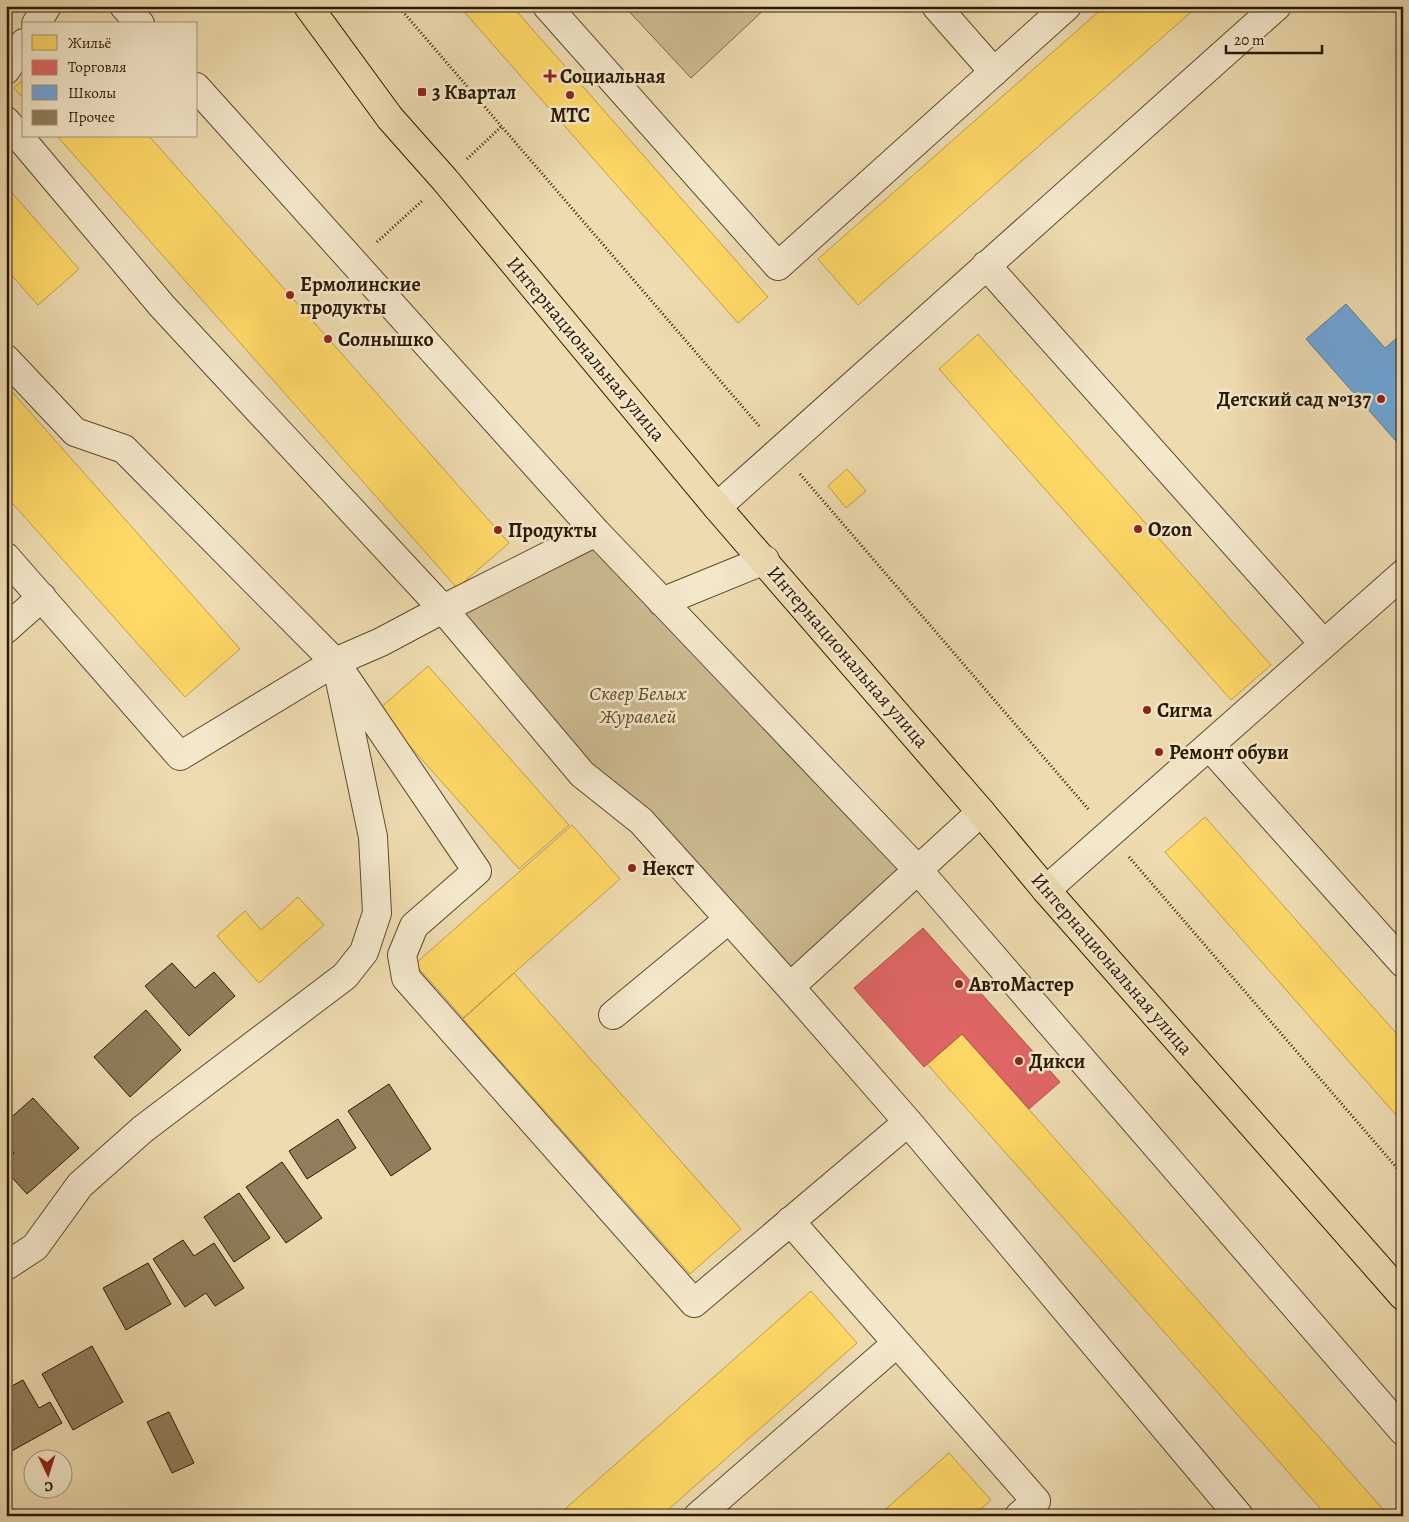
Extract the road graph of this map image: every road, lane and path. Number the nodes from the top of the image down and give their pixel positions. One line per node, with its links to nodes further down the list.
1 (47, 6): 9 (street)
2 (124, 6): 10 (street)
3 (308, 6): 19 (main road, Интернациональная улица)
4 (398, 6): 18 (path)
5 (547, 6): 13 (street)
6 (936, 6): 13 (street)
7 (1066, 6): 13 (street)
8 (1278, 6): 16 (street)
9 (37, 22)
10 (138, 22)
11 (22, 46): 12 (street)
12 (6, 70)
13 (994, 72)
14 (198, 88): 20 (street)
15 (6, 121): 26 (street)
16 (986, 265): 18 (street); 28 (street)
17 (6, 359): 29 (street)
18 (780, 450): 19 (street); 32 (path)
19 (717, 507): 22 (main road, Интернациональная улица)
20 (596, 532): 25 (street); 26 (street)
21 (6, 557): 24 (street)
22 (765, 560): 25 (street); 31 (main road, Интернациональная улица)
23 (1401, 578): 28 (street)
24 (42, 597): 27 (street); 29 (street)
25 (662, 602): 33 (street)
26 (443, 609): 29 (street); 35 (street)
27 (6, 629)
28 (1324, 644): 30 (street)
29 (335, 662): 41 (street); 42 (street)
30 (1209, 746): 32 (street); 36 (street)
31 (981, 812): 33 (street); 34 (main road, Интернациональная улица)
32 (1110, 834): 34 (street); 40 (path)
33 (918, 870): 37 (street); 45 (street)
34 (1046, 890): 43 (main road, Интернациональная улица)
35 (729, 919): 37 (street); 38 (street)
36 (1403, 963)
37 (790, 987): 39 (street)
38 (613, 1015)
39 (908, 1122): 41 (street); 48 (street)
40 (1403, 1175)
41 (790, 1221): 44 (street)
42 (6, 1266)
43 (1403, 1296)
44 (897, 1343): 46 (street); 47 (street)
45 (1403, 1431)
46 (698, 1516)
47 (1020, 1516)
48 (1239, 1516)

